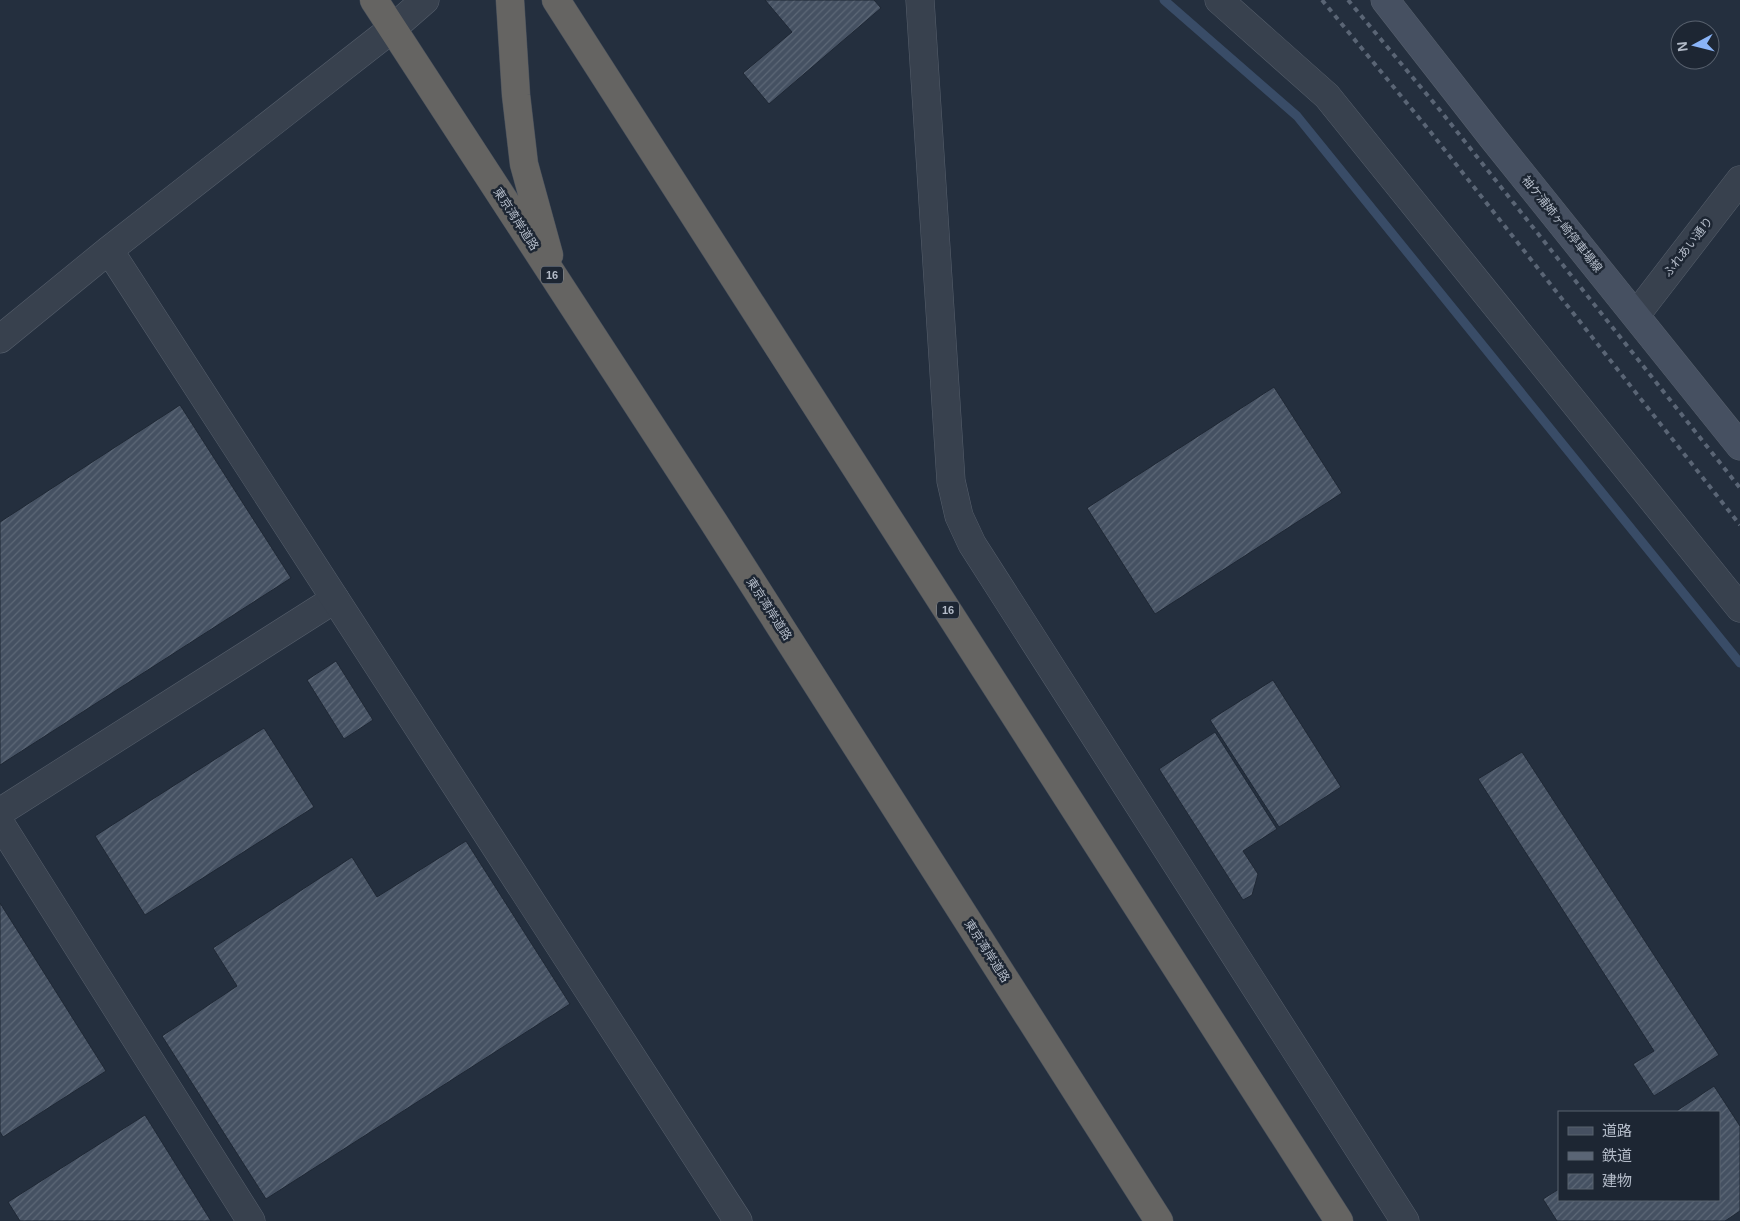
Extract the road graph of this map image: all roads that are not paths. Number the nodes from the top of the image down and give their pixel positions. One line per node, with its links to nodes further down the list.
1 (374, 0): 9 (highway, 東京湾岸道路 / 16)
2 (401, 0): 9 (highway)
3 (425, 0): 9 (street)
4 (510, 0): 12 (highway)
5 (556, 0): 23 (highway, 16)
6 (920, 0): 24 (street)
7 (1219, 0): 17 (street)
8 (1385, 0): 13 (main road, 袖ケ浦姉ヶ崎停車場線)
9 (393, 28): 11 (street); 12 (highway, 東京湾岸道路 / 16)
10 (1740, 180): 13 (street, ふれあい通り)
11 (109, 250): 14 (street); 16 (street)
12 (556, 281): 22 (highway, 東京湾岸道路 / 16)
13 (1636, 315): 15 (main road, 袖ケ浦姉ヶ崎停車場線)
14 (0, 339)
15 (1740, 446)
16 (335, 599): 18 (street); 21 (street)
17 (1740, 608)
18 (0, 812)
19 (0, 823): 20 (street)
20 (251, 1221)
21 (738, 1221)
22 (1159, 1221)
23 (1339, 1221)
24 (1405, 1221)

